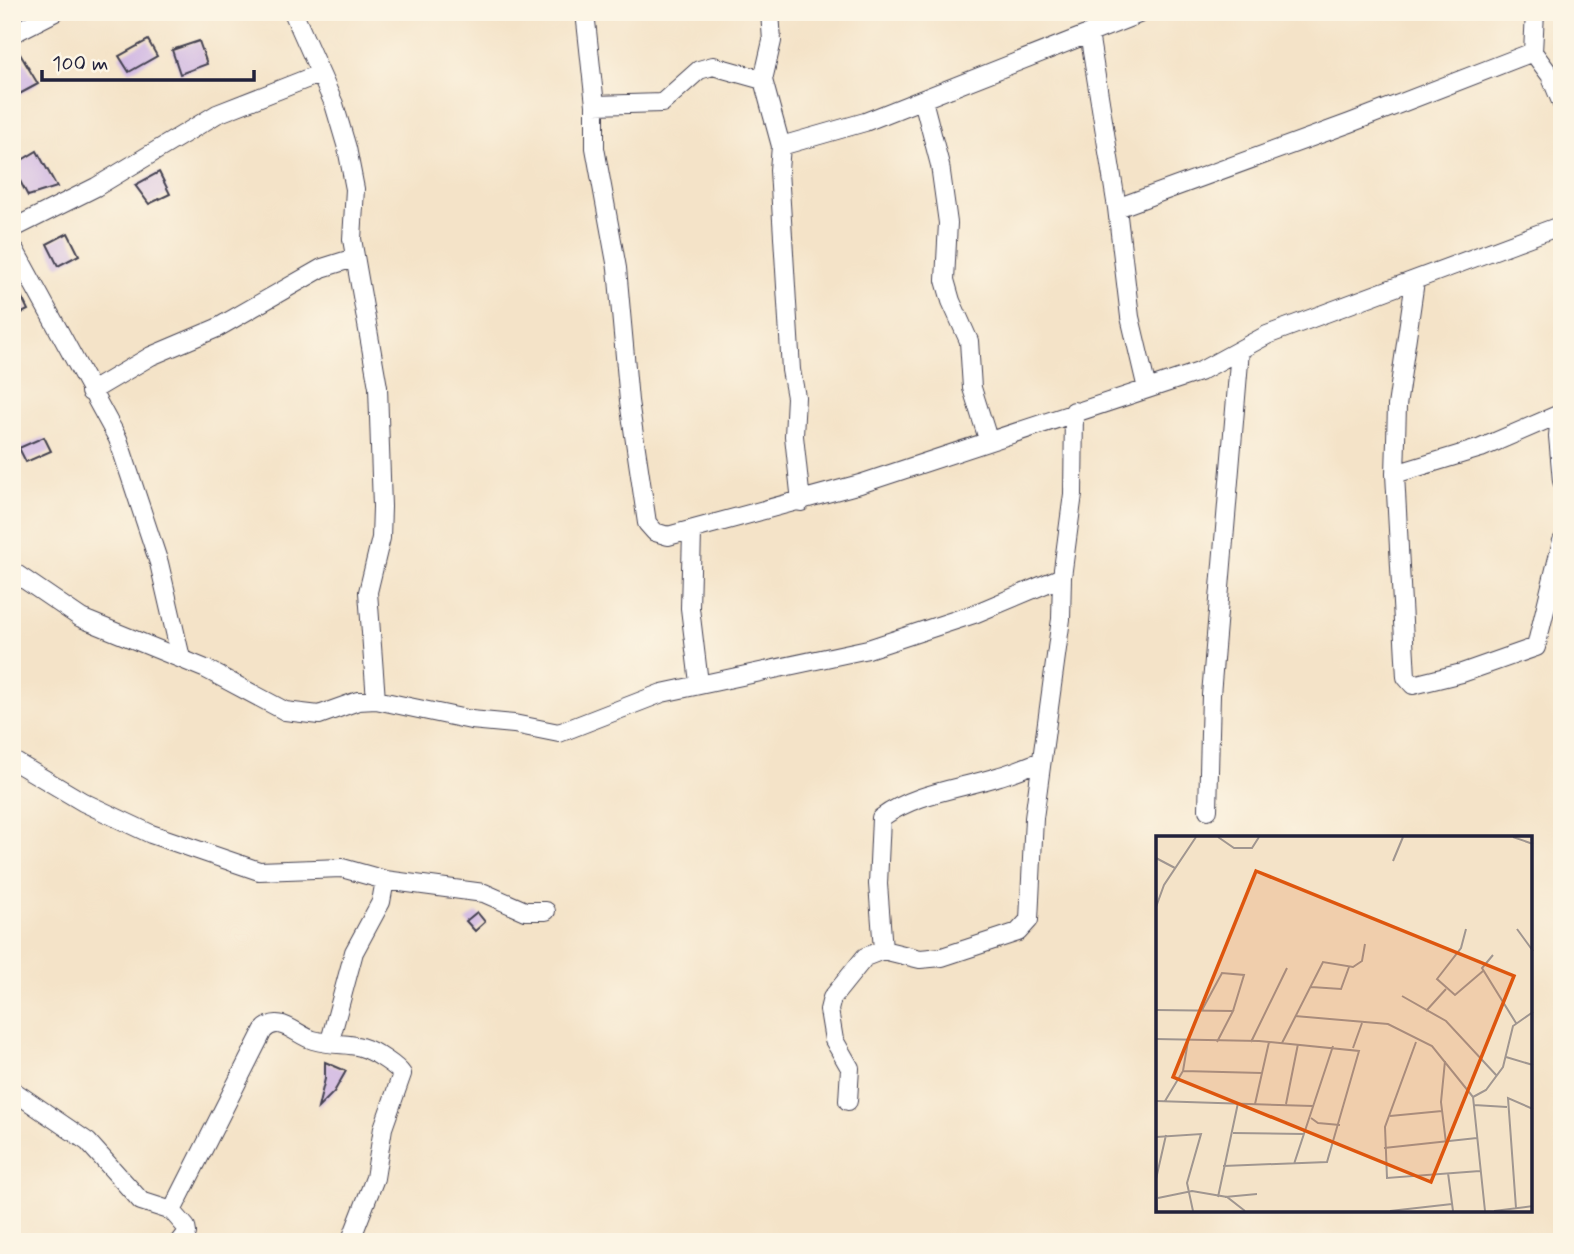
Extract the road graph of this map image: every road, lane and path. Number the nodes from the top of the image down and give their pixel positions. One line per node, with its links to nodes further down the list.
1 (55, 12): 8 (street)
2 (293, 12): 10 (street)
3 (585, 12): 14 (street)
4 (771, 12): 11 (street)
5 (1144, 12): 7 (street)
6 (1535, 12): 9 (street)
7 (1088, 33): 12 (street); 16 (street)
8 (12, 34)
9 (1534, 52): 13 (street); 16 (street)
10 (319, 74): 18 (street); 20 (street)
11 (763, 80): 14 (street); 15 (street)
12 (923, 100): 15 (street); 27 (street)
13 (1562, 104)
14 (595, 105): 31 (street)
15 (781, 146): 30 (street)
16 (1117, 208): 23 (street)
17 (1562, 225): 21 (street)
18 (12, 229)
19 (12, 245): 24 (street)
20 (354, 258): 24 (street); 37 (street)
21 (1415, 281): 22 (street); 28 (street)
22 (1240, 350): 23 (street); 40 (street)
23 (1147, 389): 25 (street)
24 (90, 392): 35 (street)
25 (1074, 411): 27 (street); 34 (street)
26 (1561, 413): 28 (street); 29 (street)
27 (988, 439): 30 (street)
28 (1395, 474): 32 (street)
29 (1562, 481)
30 (801, 502): 31 (street)
31 (692, 532): 36 (street)
32 (1562, 541)
33 (12, 571): 35 (street)
34 (1062, 577): 36 (street); 39 (street)
35 (181, 658): 37 (street)
36 (699, 683): 37 (street)
37 (376, 700)
38 (12, 760): 41 (street)
39 (1041, 761): 43 (street); 43 (street)
40 (1208, 810)
41 (385, 880): 42 (street); 44 (street)
42 (546, 911)
43 (883, 950): 46 (street)
44 (330, 1041): 47 (street); 49 (street)
45 (12, 1090): 47 (street)
46 (848, 1101)
47 (172, 1211): 48 (street)
48 (180, 1242)
49 (350, 1242)

